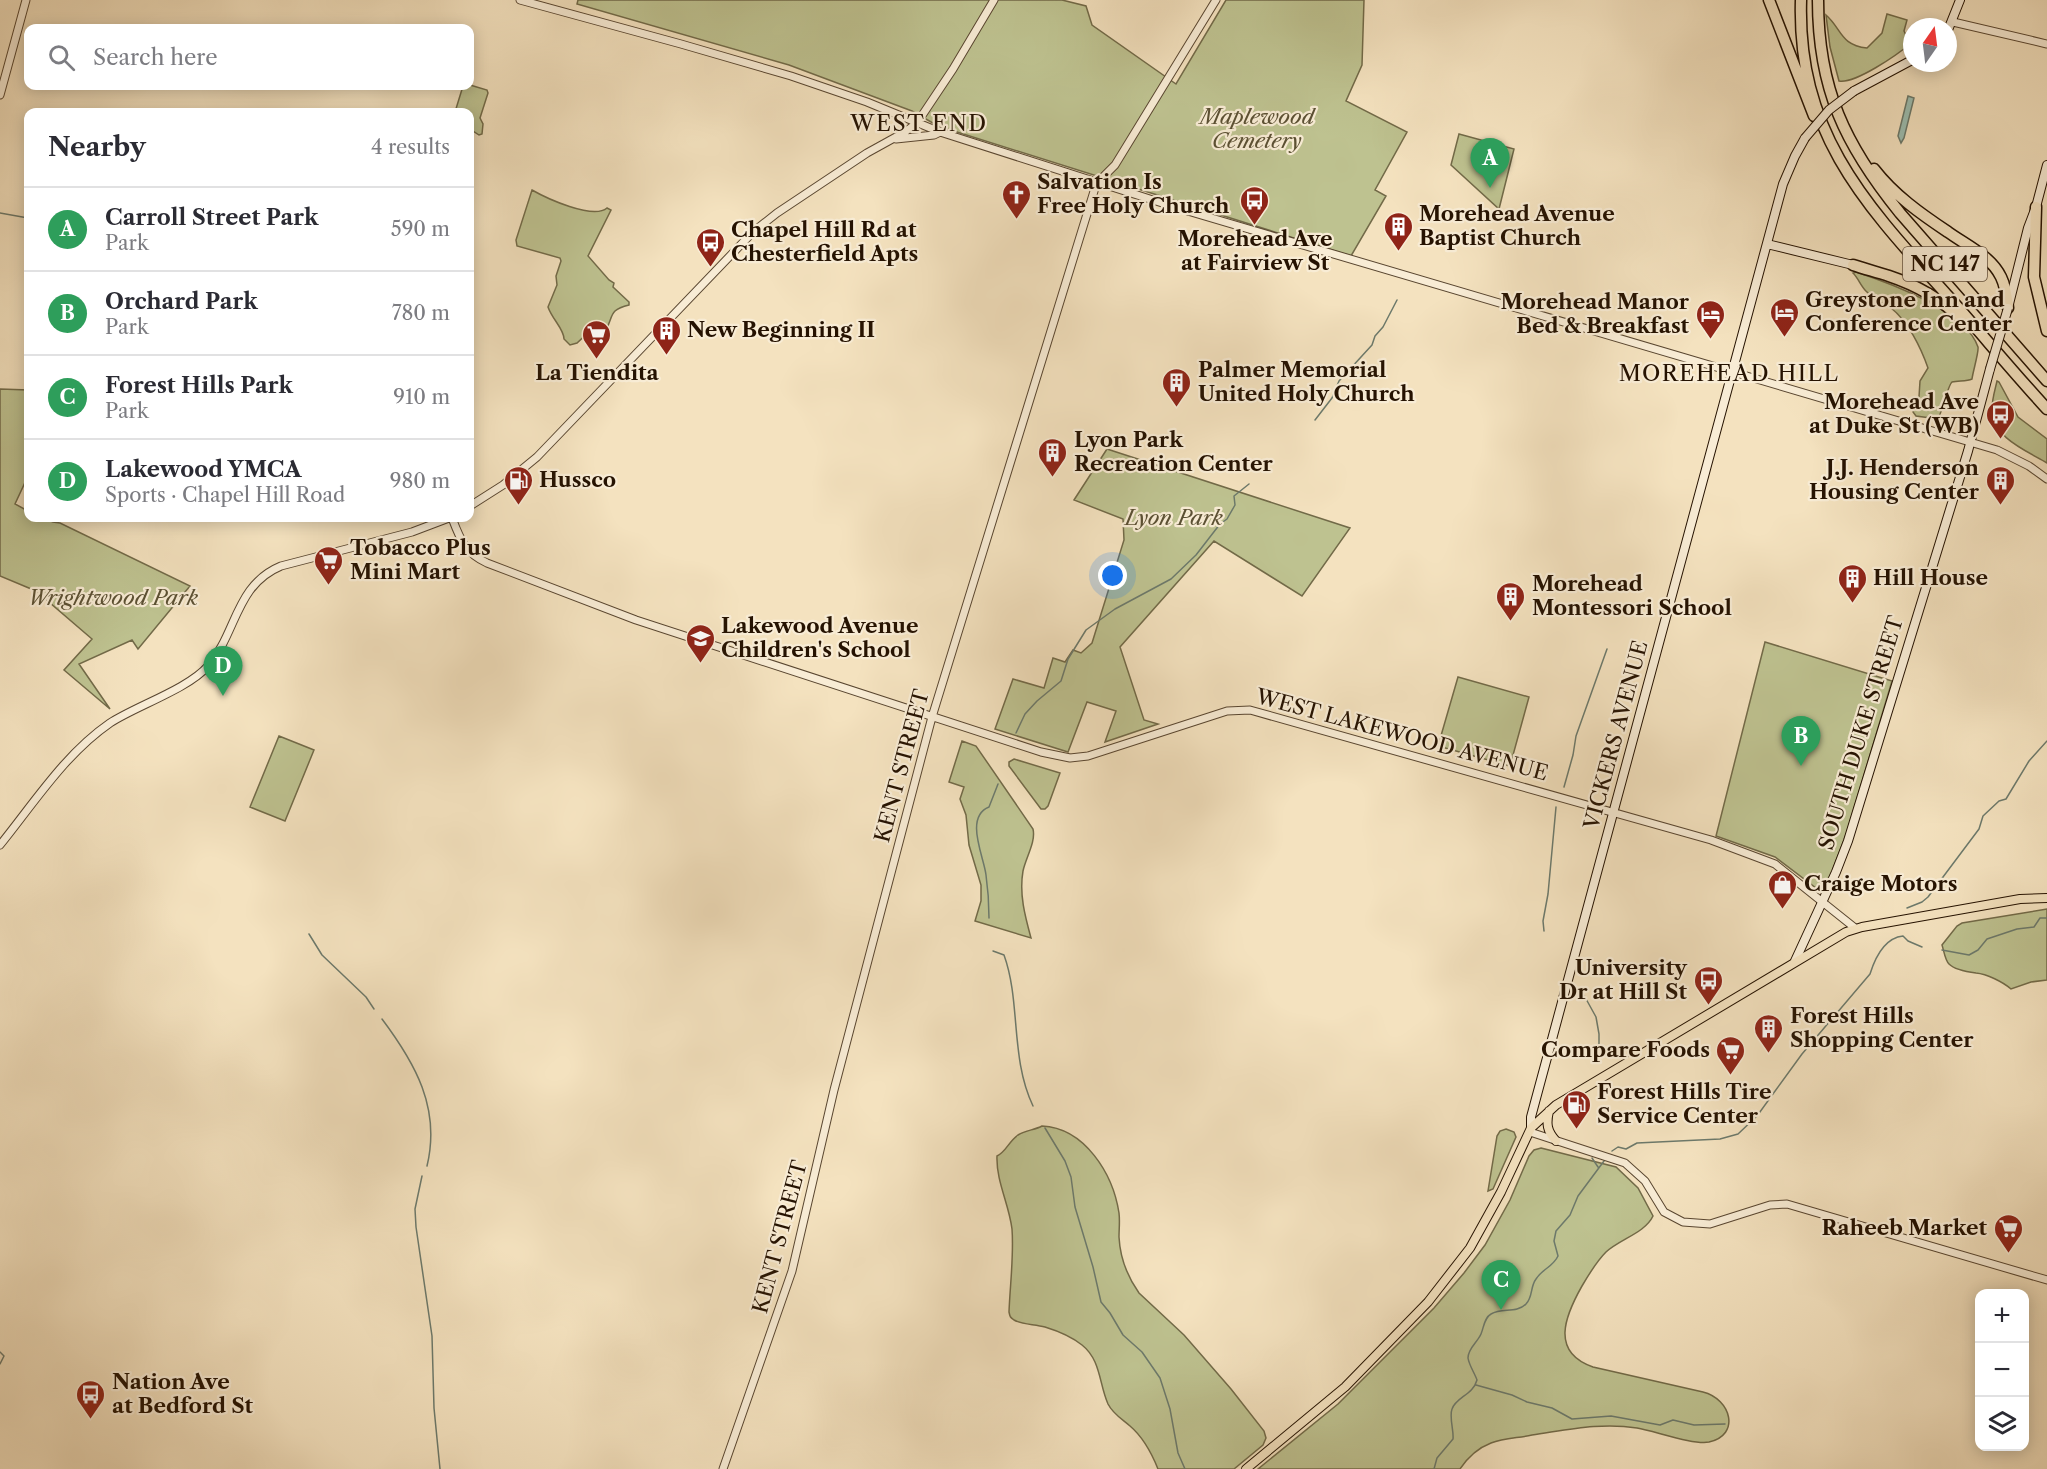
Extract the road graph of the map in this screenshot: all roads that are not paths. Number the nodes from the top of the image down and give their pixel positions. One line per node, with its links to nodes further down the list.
1 (26, 0): 13 (street)
2 (520, 0): 15 (street)
3 (994, 0): 15 (street)
4 (1216, 0): 20 (street, KENT STREET)
5 (1769, 0): 14 (highway)
6 (1801, 0): 14 (highway, NC 147)
7 (1818, 0): 18 (highway, NC 147)
8 (1960, 0): 9 (main road)
9 (1954, 18)
10 (1957, 23): 11 (street)
11 (2047, 44)
12 (1903, 65): 22 (main road, VICKERS AVENUE, bridge)
13 (0, 95)
14 (1821, 122): 26 (highway, NC 147)
15 (917, 123): 16 (street); 17 (street)
16 (940, 132): 17 (street); 20 (street)
17 (888, 141): 32 (street)
18 (1850, 142): 24 (highway); 28 (highway, NC 147)
19 (2047, 165): 21 (main road, SOUTH DUKE STREET)
20 (1098, 183): 27 (street); 35 (street, KENT STREET)
21 (2036, 207): 24 (main road, SOUTH DUKE STREET); 25 (highway)
22 (1767, 243): 23 (main road); 27 (main road, VICKERS AVENUE)
23 (1853, 265): 26 (highway)
24 (2008, 308): 30 (main road, SOUTH DUKE STREET, bridge)
25 (2047, 331)
26 (2012, 370): 29 (highway, NC 147)
27 (1732, 373): 30 (street); 36 (main road, VICKERS AVENUE)
28 (2047, 381)
29 (2047, 409)
30 (1971, 442): 31 (street); 39 (main road, SOUTH DUKE STREET)
31 (2047, 479)
32 (474, 503)
33 (440, 522): 37 (street)
34 (453, 522): 35 (street, WEST LAKEWOOD AVENUE)
35 (932, 717): 36 (street, WEST LAKEWOOD AVENUE); 46 (street, KENT STREET)
36 (1614, 813): 39 (street, WEST LAKEWOOD AVENUE); 43 (main road, VICKERS AVENUE)
37 (0, 845)
38 (2047, 898): 40 (main road)
39 (1822, 900): 40 (street, WEST LAKEWOOD AVENUE); 41 (main road, SOUTH DUKE STREET)
40 (1855, 928): 41 (main road)
41 (1795, 961): 42 (main road)
42 (1549, 1111): 43 (main road); 44 (main road)
43 (1531, 1130): 44 (street); 47 (main road)
44 (1556, 1141): 45 (street)
45 (2047, 1280)
46 (723, 1469)
47 (1246, 1469)

